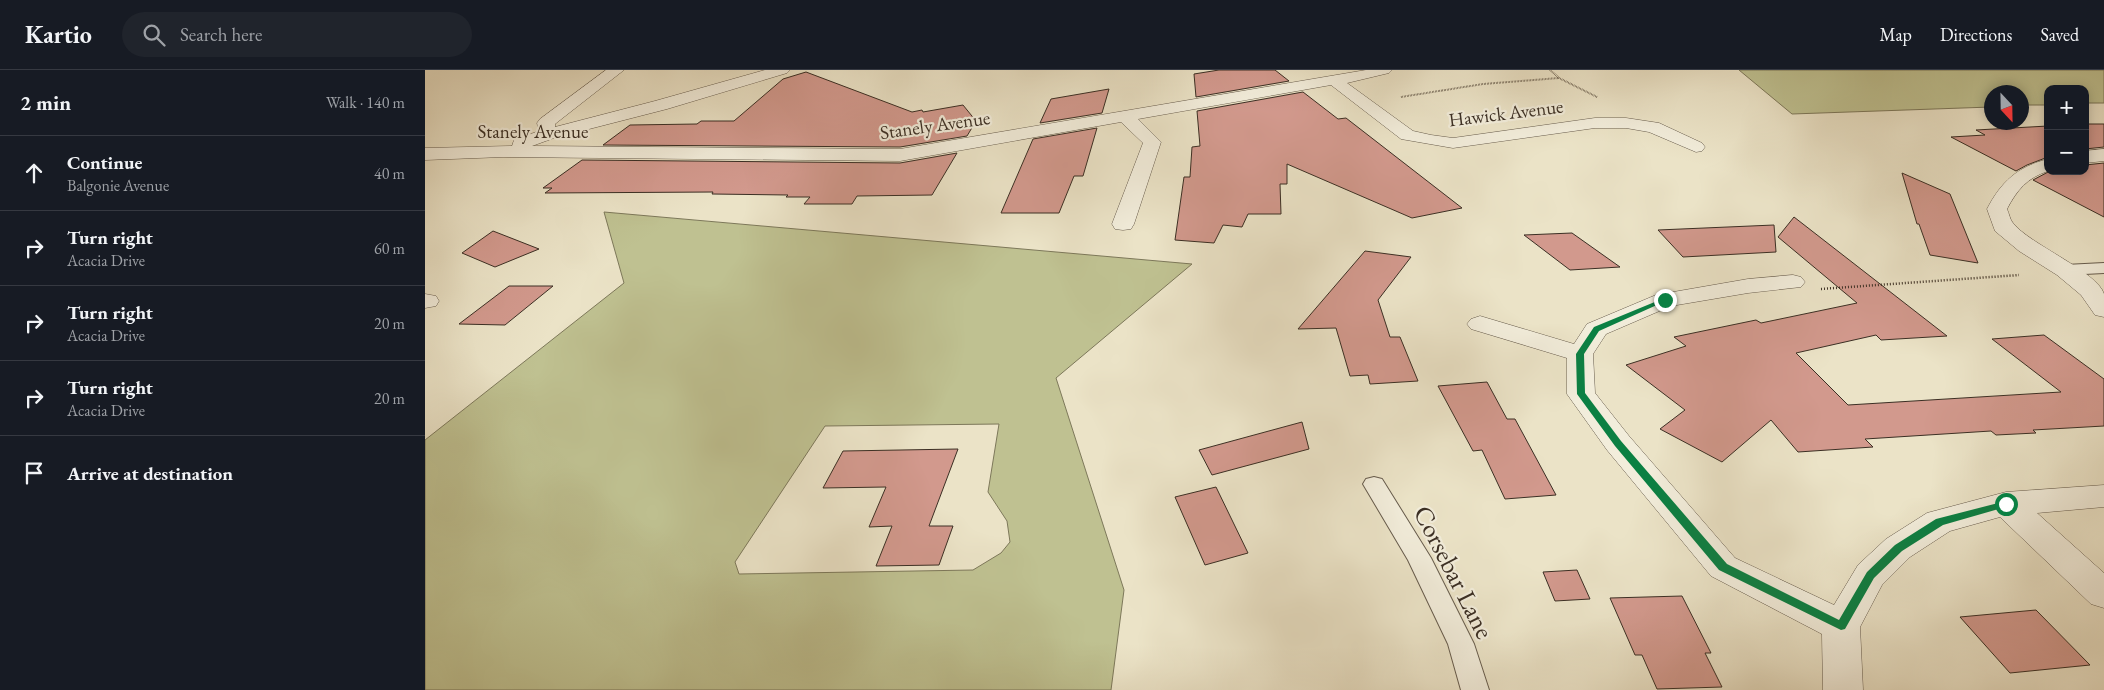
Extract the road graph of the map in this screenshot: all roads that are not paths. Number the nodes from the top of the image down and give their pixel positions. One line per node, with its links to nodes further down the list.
1 (616, 70): 6 (street)
2 (783, 70): 6 (street)
3 (1384, 70): 4 (street, Stanely Avenue)
4 (1335, 80): 5 (street, Stanely Avenue); 7 (street, Hawick Avenue)
5 (1125, 116): 8 (street, Stanely Avenue); 13 (street)
6 (548, 134): 8 (street)
7 (1696, 147)
8 (503, 151): 9 (street, Stanely Avenue)
9 (425, 154)
10 (2104, 155): 11 (street)
11 (2089, 157)
12 (2044, 166): 15 (street)
13 (1123, 224)
14 (2104, 268): 15 (lane)
15 (2065, 270): 17 (street)
16 (1793, 282): 19 (street)
17 (2104, 310)
18 (1480, 324): 19 (street)
19 (1580, 354): 24 (street)
20 (1373, 484): 25 (lane, Corsebar Lane)
21 (2104, 496): 22 (street)
22 (2006, 504): 23 (street); 24 (street)
23 (2104, 594)
24 (1841, 626): 26 (street)
25 (1475, 690)
26 (1843, 690)

